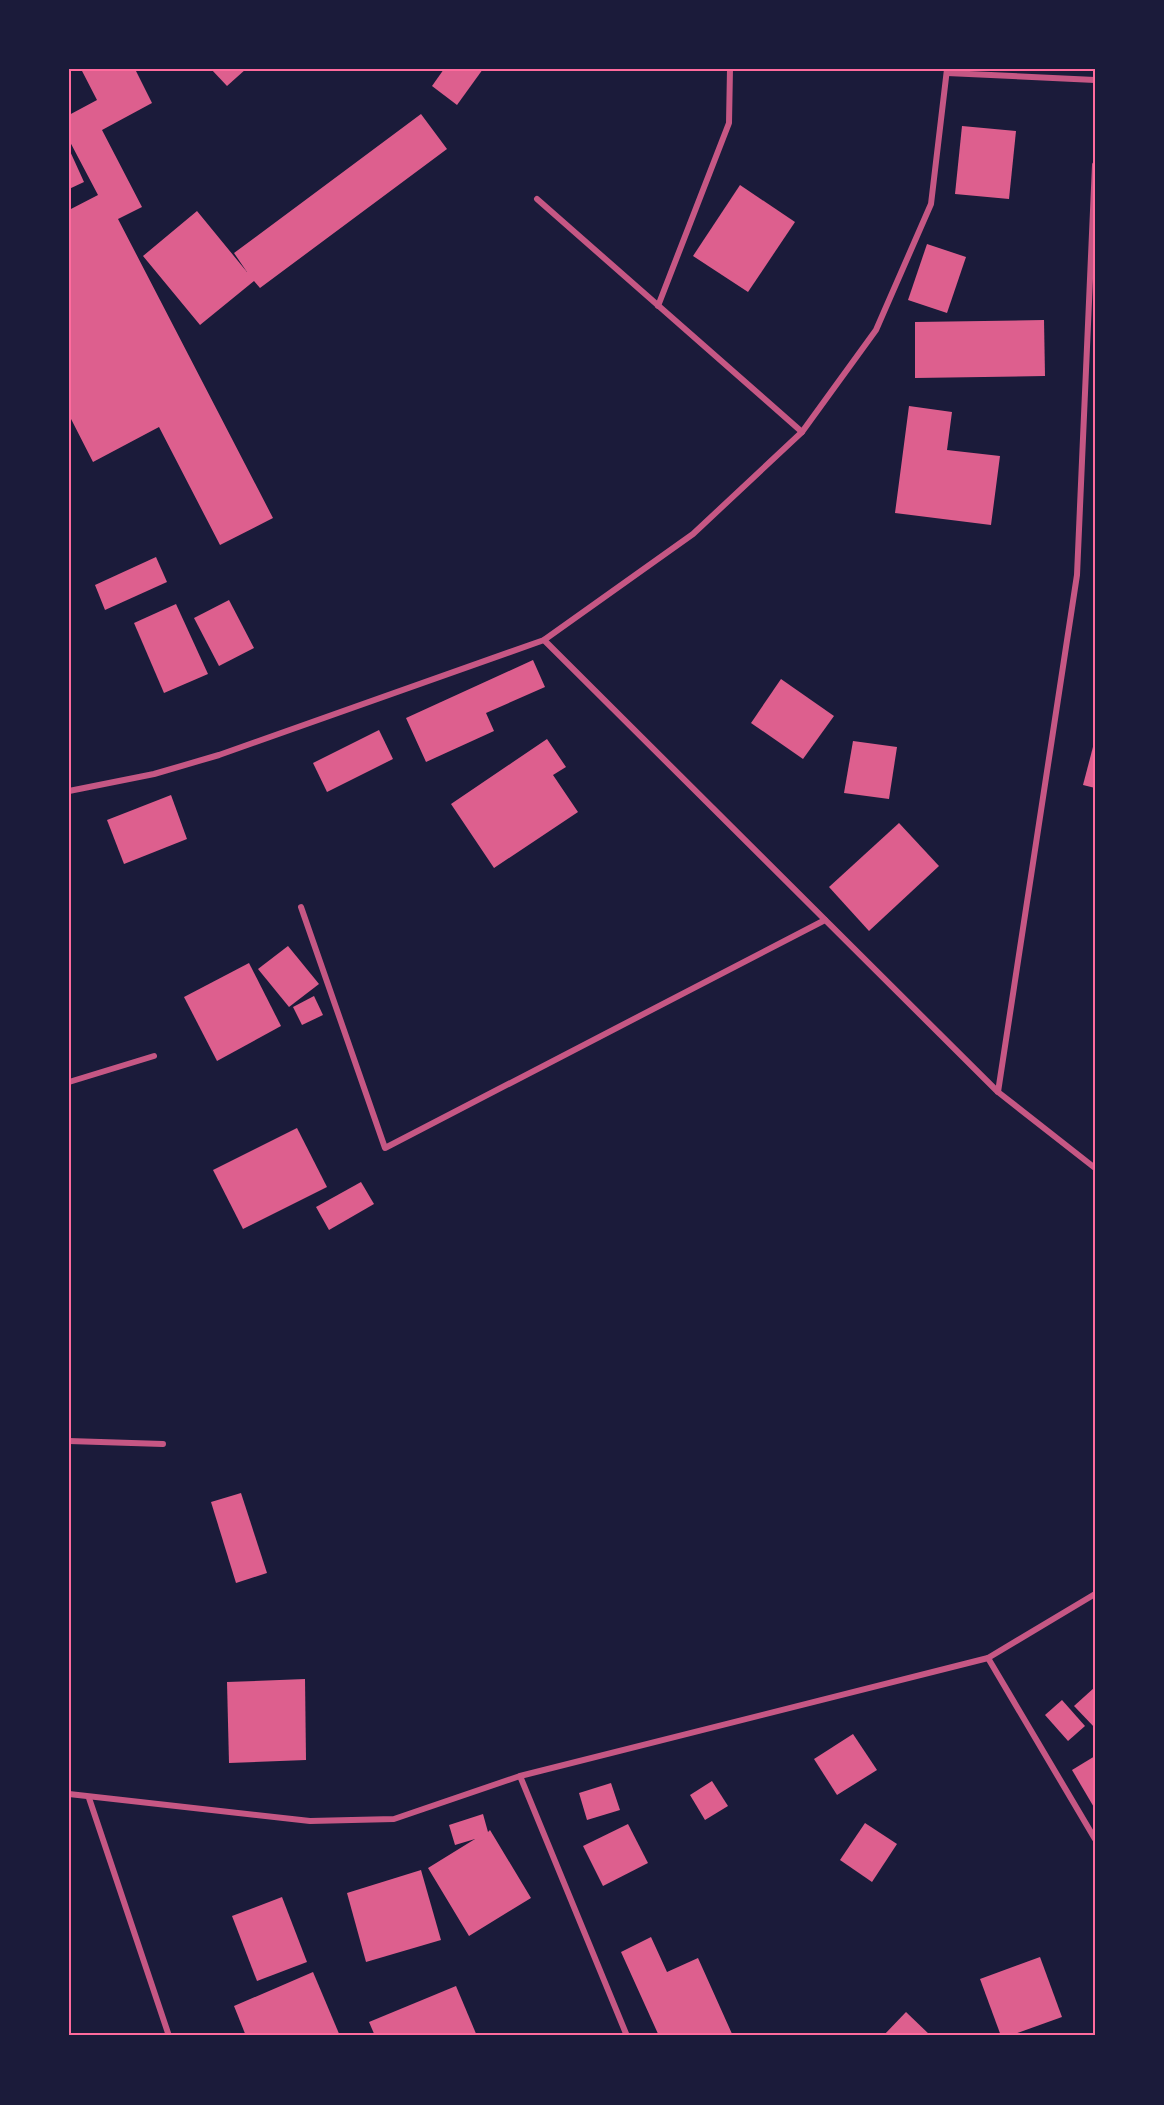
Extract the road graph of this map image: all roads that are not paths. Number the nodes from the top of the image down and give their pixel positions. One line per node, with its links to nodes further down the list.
1 (730, 69): 6 (street)
2 (947, 71): 3 (street); 7 (street)
3 (1095, 80)
4 (1095, 165): 14 (street)
5 (537, 199): 6 (street)
6 (658, 306): 7 (street)
7 (802, 432): 8 (street)
8 (544, 640): 9 (street); 11 (street)
9 (69, 791)
10 (301, 907): 11 (street)
11 (825, 920): 14 (street)
12 (154, 1056): 13 (street)
13 (69, 1082)
14 (998, 1092): 15 (street)
15 (1095, 1168)
16 (69, 1441): 17 (street)
17 (164, 1444)
18 (1095, 1594): 19 (street)
19 (988, 1658): 20 (street); 23 (street)
20 (520, 1776): 22 (street); 25 (street)
21 (69, 1794): 22 (street)
22 (89, 1798): 24 (street)
23 (1095, 1839)
24 (169, 2036)
25 (627, 2036)

